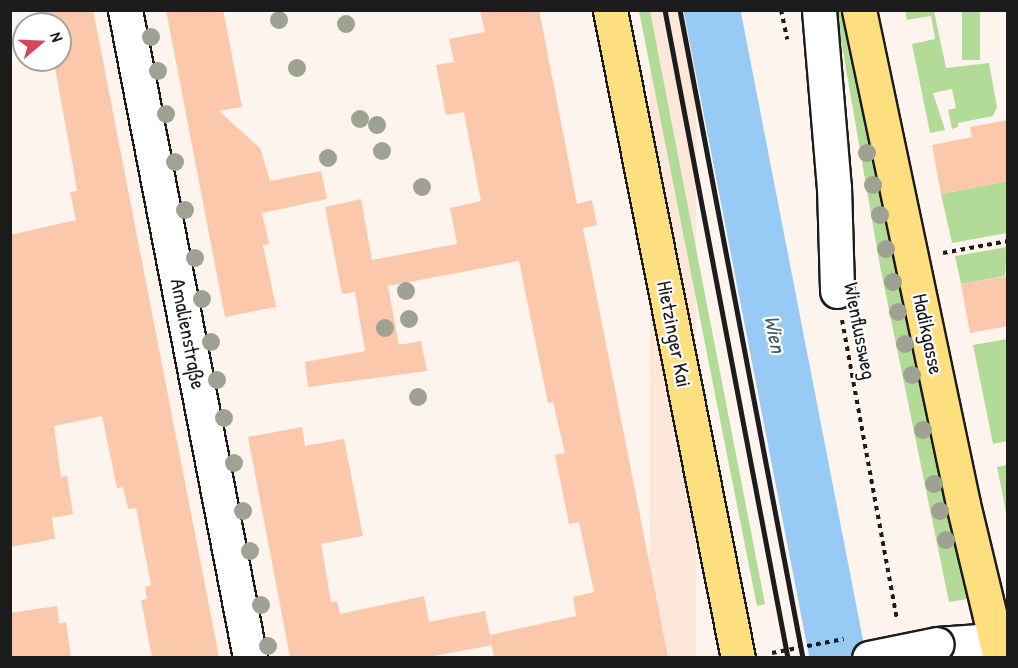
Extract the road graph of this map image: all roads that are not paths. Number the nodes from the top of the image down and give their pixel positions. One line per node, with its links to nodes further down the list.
1 (125, 10): 7 (street, Amalienstraße)
2 (610, 10): 8 (main road, Hietzinger Kai)
3 (819, 10): 5 (street)
4 (859, 10): 6 (main road, Hadikgasse)
5 (837, 291)
6 (1002, 645): 9 (street, bridge)
7 (250, 657)
8 (738, 657)
9 (869, 657)

